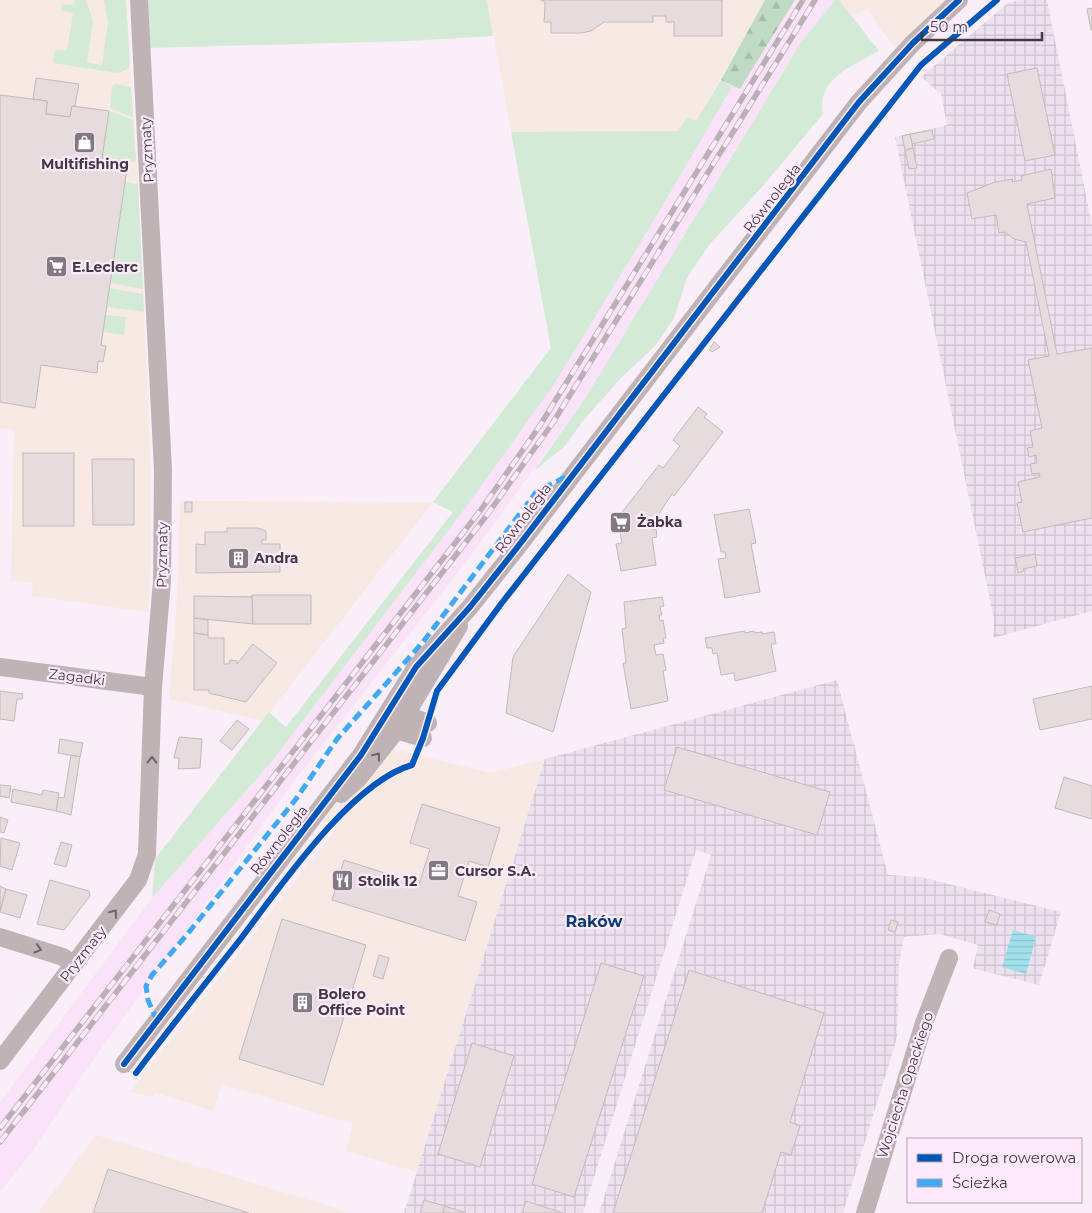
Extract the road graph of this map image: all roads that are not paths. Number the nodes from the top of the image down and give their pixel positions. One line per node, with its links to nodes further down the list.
1 (139, 0): 4 (street, Pryzmaty)
2 (959, 0): 5 (street, Równoległa)
3 (0, 667): 4 (street, Zagadki)
4 (153, 687): 9 (street, Pryzmaty, one-way to 4)
5 (398, 711): 6 (street, Równoległa); 6 (street)
6 (388, 728): 11 (street, Równoległa)
7 (0, 937): 9 (street, one-way to 9)
8 (949, 958): 12 (street, Wojciecha Opackiego)
9 (74, 965): 10 (street, Pryzmaty)
10 (0, 1061)
11 (124, 1064)
12 (865, 1213)

